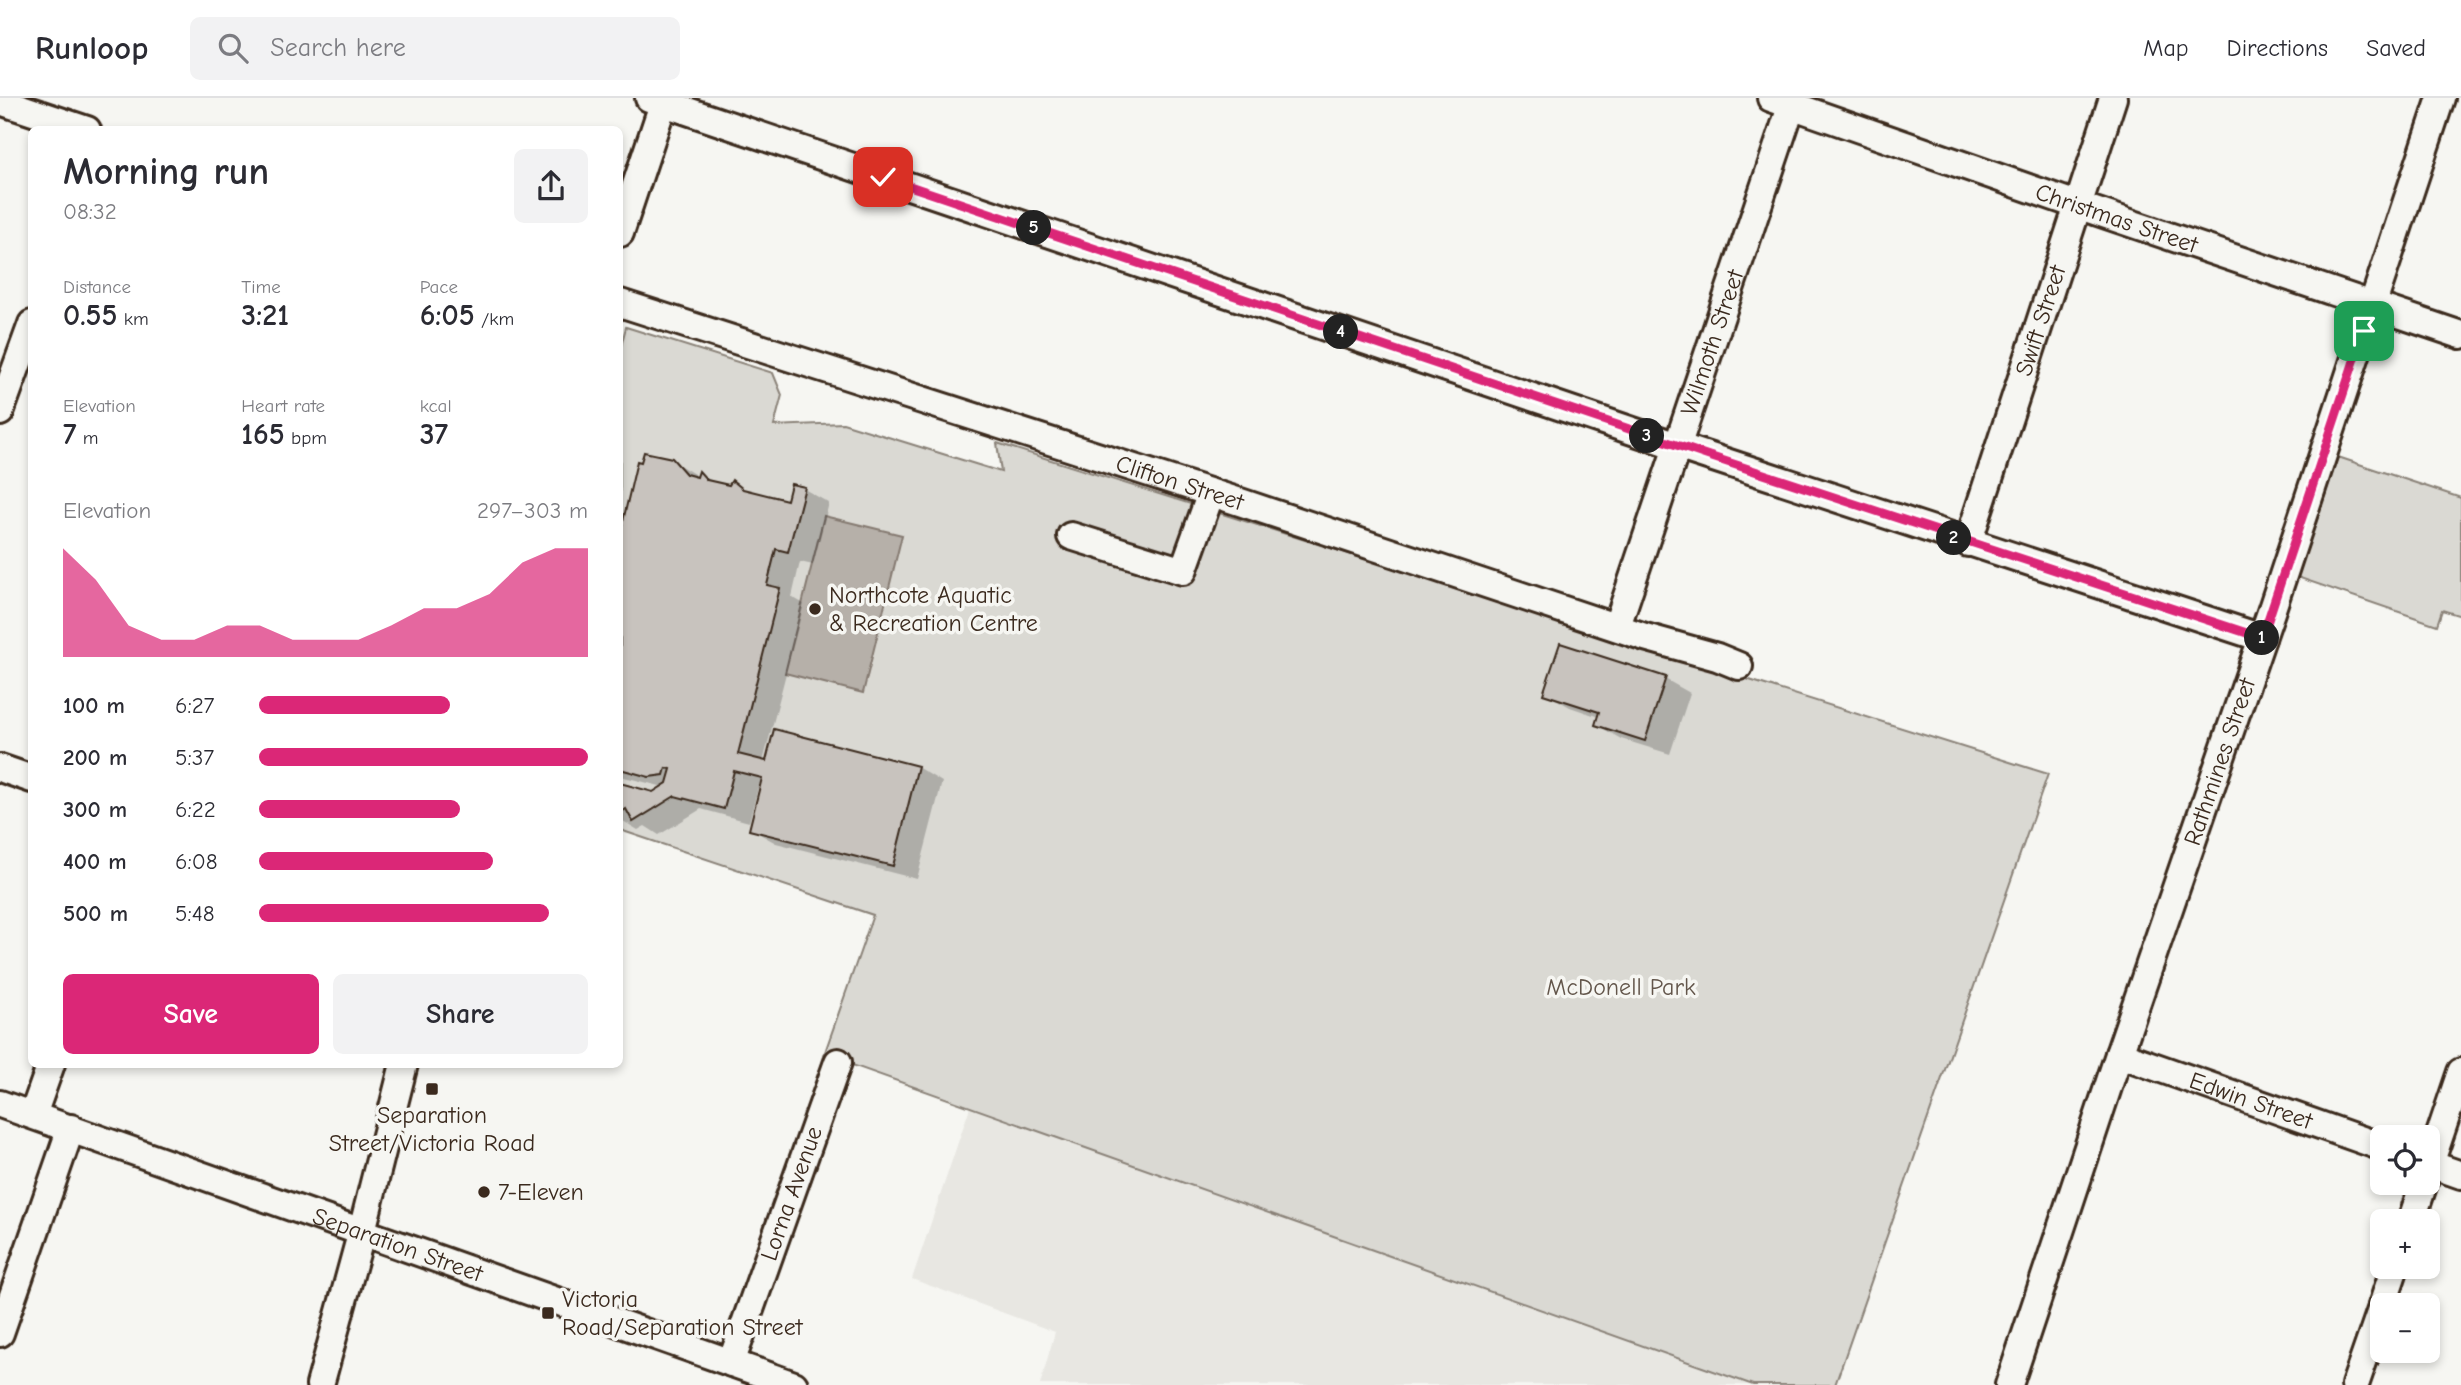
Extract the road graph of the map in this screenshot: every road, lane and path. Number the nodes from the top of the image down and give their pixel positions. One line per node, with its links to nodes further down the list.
1 (2113, 98): 7 (street, Swift Street)
2 (2441, 98): 10 (street, Rathmines Street)
3 (659, 100): 8 (street); 14 (street)
4 (1786, 100): 7 (street, Christmas Street); 14 (street, Wilmoth Street)
5 (0, 101): 6 (street)
6 (75, 126)
7 (2077, 205): 10 (street, Christmas Street); 17 (street, Swift Street)
8 (623, 223)
9 (623, 304): 15 (street, Clifton Street)
10 (2372, 306): 12 (street, Christmas Street); 19 (street, Rathmines Street)
11 (28, 335): 13 (street)
12 (2461, 335)
13 (0, 412)
14 (1677, 446): 17 (street); 18 (street, Wilmoth Street)
15 (1211, 493): 16 (street); 18 (street, Clifton Street)
16 (1071, 536)
17 (1968, 543): 19 (street)
18 (1617, 626): 20 (street, Clifton Street)
19 (2262, 638): 23 (street, Rathmines Street)
20 (1740, 666)
21 (0, 768): 22 (street)
22 (28, 778)
23 (2119, 1054): 32 (street, Edwin Street); 42 (street, Rathmines Street)
24 (838, 1062): 39 (street, Lorna Avenue)
25 (50, 1068): 29 (street)
26 (403, 1068): 35 (street)
27 (2461, 1072): 31 (street)
28 (0, 1104): 29 (street, Separation Street)
29 (33, 1115): 30 (street, Separation Street)
30 (71, 1128): 35 (street, Separation Street); 36 (street)
31 (2440, 1133)
32 (2370, 1143)
33 (2440, 1173): 34 (street)
34 (2461, 1175)
35 (362, 1231): 39 (street, Separation Street); 40 (street)
36 (8, 1287): 37 (street)
37 (0, 1334)
38 (2370, 1341): 43 (street)
39 (737, 1372): 41 (street, Separation Street)
40 (320, 1385)
41 (794, 1385)
42 (2009, 1385)
43 (2355, 1385)

